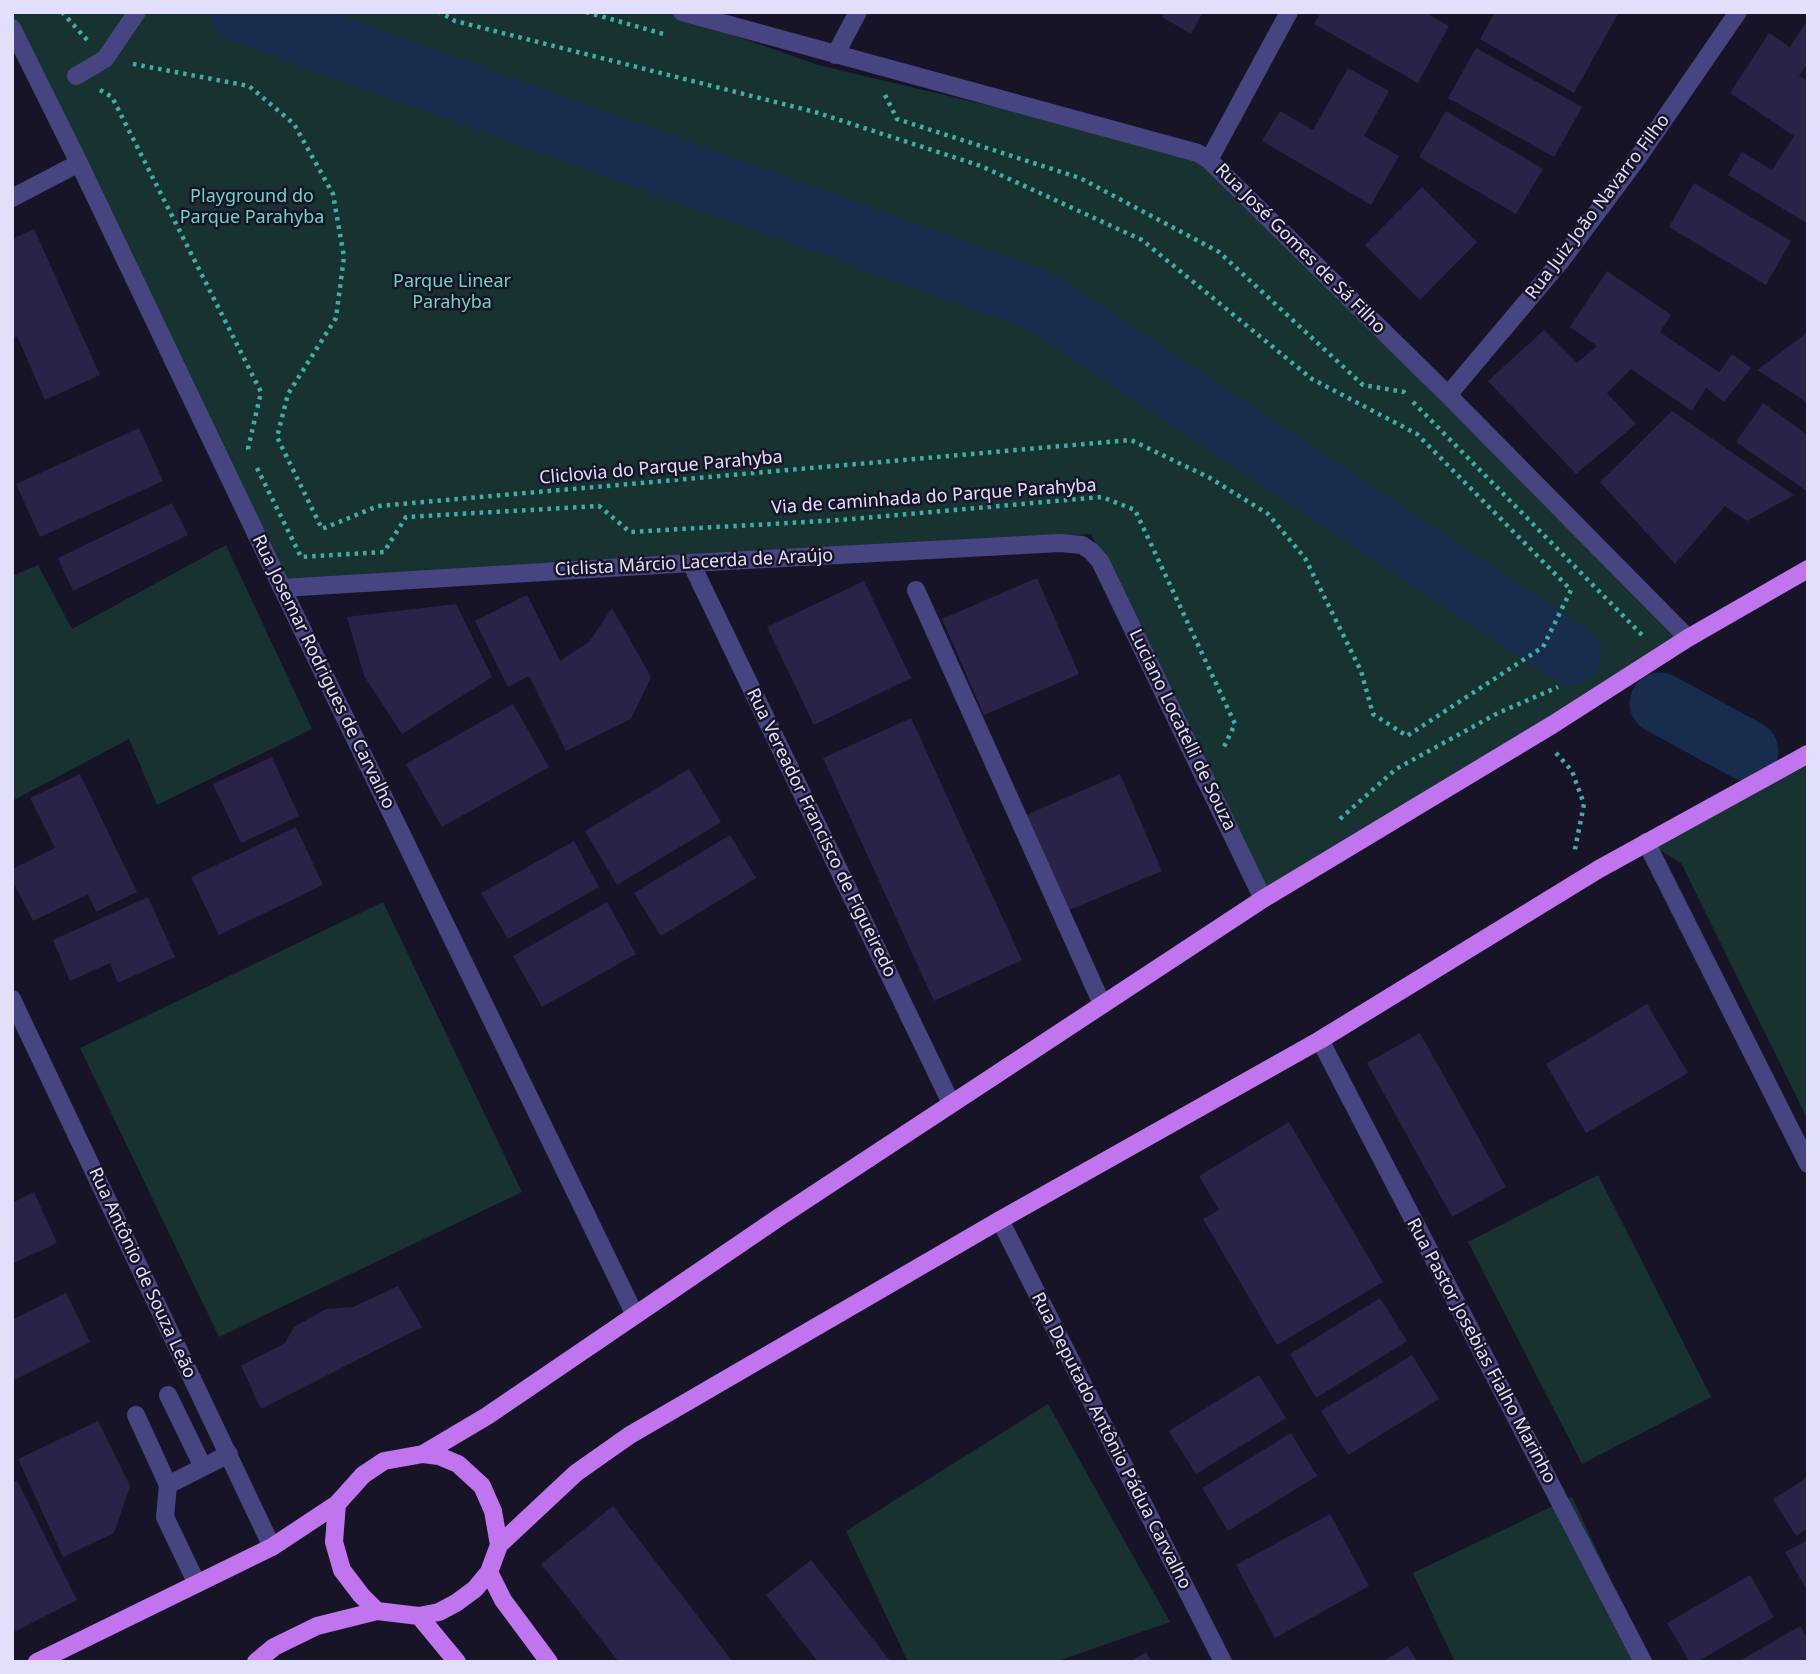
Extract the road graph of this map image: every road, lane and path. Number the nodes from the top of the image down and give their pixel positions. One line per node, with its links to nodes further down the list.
1 (62, 12): 12 (path)
2 (137, 12): 12 (street)
3 (440, 12): 12 (path, Cliclovia do Parque Parahyba)
4 (586, 12): 10 (path)
5 (682, 12): 11 (street, Rua José Gomes de Sá Filho)
6 (858, 12): 11 (street)
7 (1289, 12): 15 (street)
8 (1738, 12): 18 (street, Rua Juiz João Navarro Filho)
9 (12, 28): 16 (street, Rua Josemar Rodrigues de Carvalho)
10 (678, 38)
11 (835, 54): 15 (street, Rua José Gomes de Sá Filho)
12 (105, 59): 13 (street)
13 (76, 76): 30 (path, Via de caminhada do Parque Parahyba)
14 (883, 90): 25 (path)
15 (1209, 160): 18 (street, Rua José Gomes de Sá Filho)
16 (79, 163): 17 (street); 22 (street, Rua Josemar Rodrigues de Carvalho)
17 (12, 198)
18 (1448, 395): 24 (street, Rua José Gomes de Sá Filho)
19 (1100, 561): 20 (street, Ciclista Márcio Lacerda de Araújo); 34 (street, Luciano Locatelli de Souza)
20 (691, 563): 22 (street, Ciclista Márcio Lacerda de Araújo); 38 (street, Rua Vereador Francisco de Figueiredo)
21 (1808, 569): 24 (main road)
22 (282, 588): 41 (street, Rua Josemar Rodrigues de Carvalho)
23 (916, 590): 36 (street)
24 (1688, 638): 28 (main road)
25 (1632, 643)
26 (1566, 682): 27 (path)
27 (1526, 701): 28 (path); 31 (path)
28 (1539, 733): 33 (path); 34 (main road)
29 (1808, 754): 32 (main road)
30 (1218, 759)
31 (1332, 824)
32 (1646, 842): 33 (main road); 39 (street)
33 (1567, 889): 37 (main road)
34 (1263, 899): 36 (main road)
35 (12, 999): 44 (street, Rua Antônio de Souza Leão)
36 (1102, 1004): 38 (main road)
37 (1320, 1040): 40 (main road); 60 (street, Rua Pastor Josebias Fialho Marinho)
38 (951, 1103): 41 (main road)
39 (1808, 1164)
40 (1000, 1220): 49 (main road); 59 (street, Rua Deputado Antônio Pádua Carvalho)
41 (635, 1315): 45 (main road)
42 (169, 1395): 46 (street)
43 (136, 1415): 47 (street)
44 (229, 1454): 46 (street); 50 (street, Rua Antônio de Souza Leão)
45 (423, 1454): 48 (main road); 49 (main road)
46 (203, 1467): 47 (street)
47 (168, 1485): 52 (street)
48 (337, 1504): 50 (main road); 53 (main road)
49 (499, 1545): 51 (main road)
50 (272, 1547): 52 (main road)
51 (489, 1572): 54 (main road); 58 (main road)
52 (197, 1584): 55 (main road)
53 (377, 1611): 54 (main road); 56 (main road)
54 (419, 1616): 57 (main road)
55 (37, 1662)
56 (256, 1662)
57 (457, 1662)
58 (549, 1662)
59 (1223, 1662)
60 (1643, 1662)

